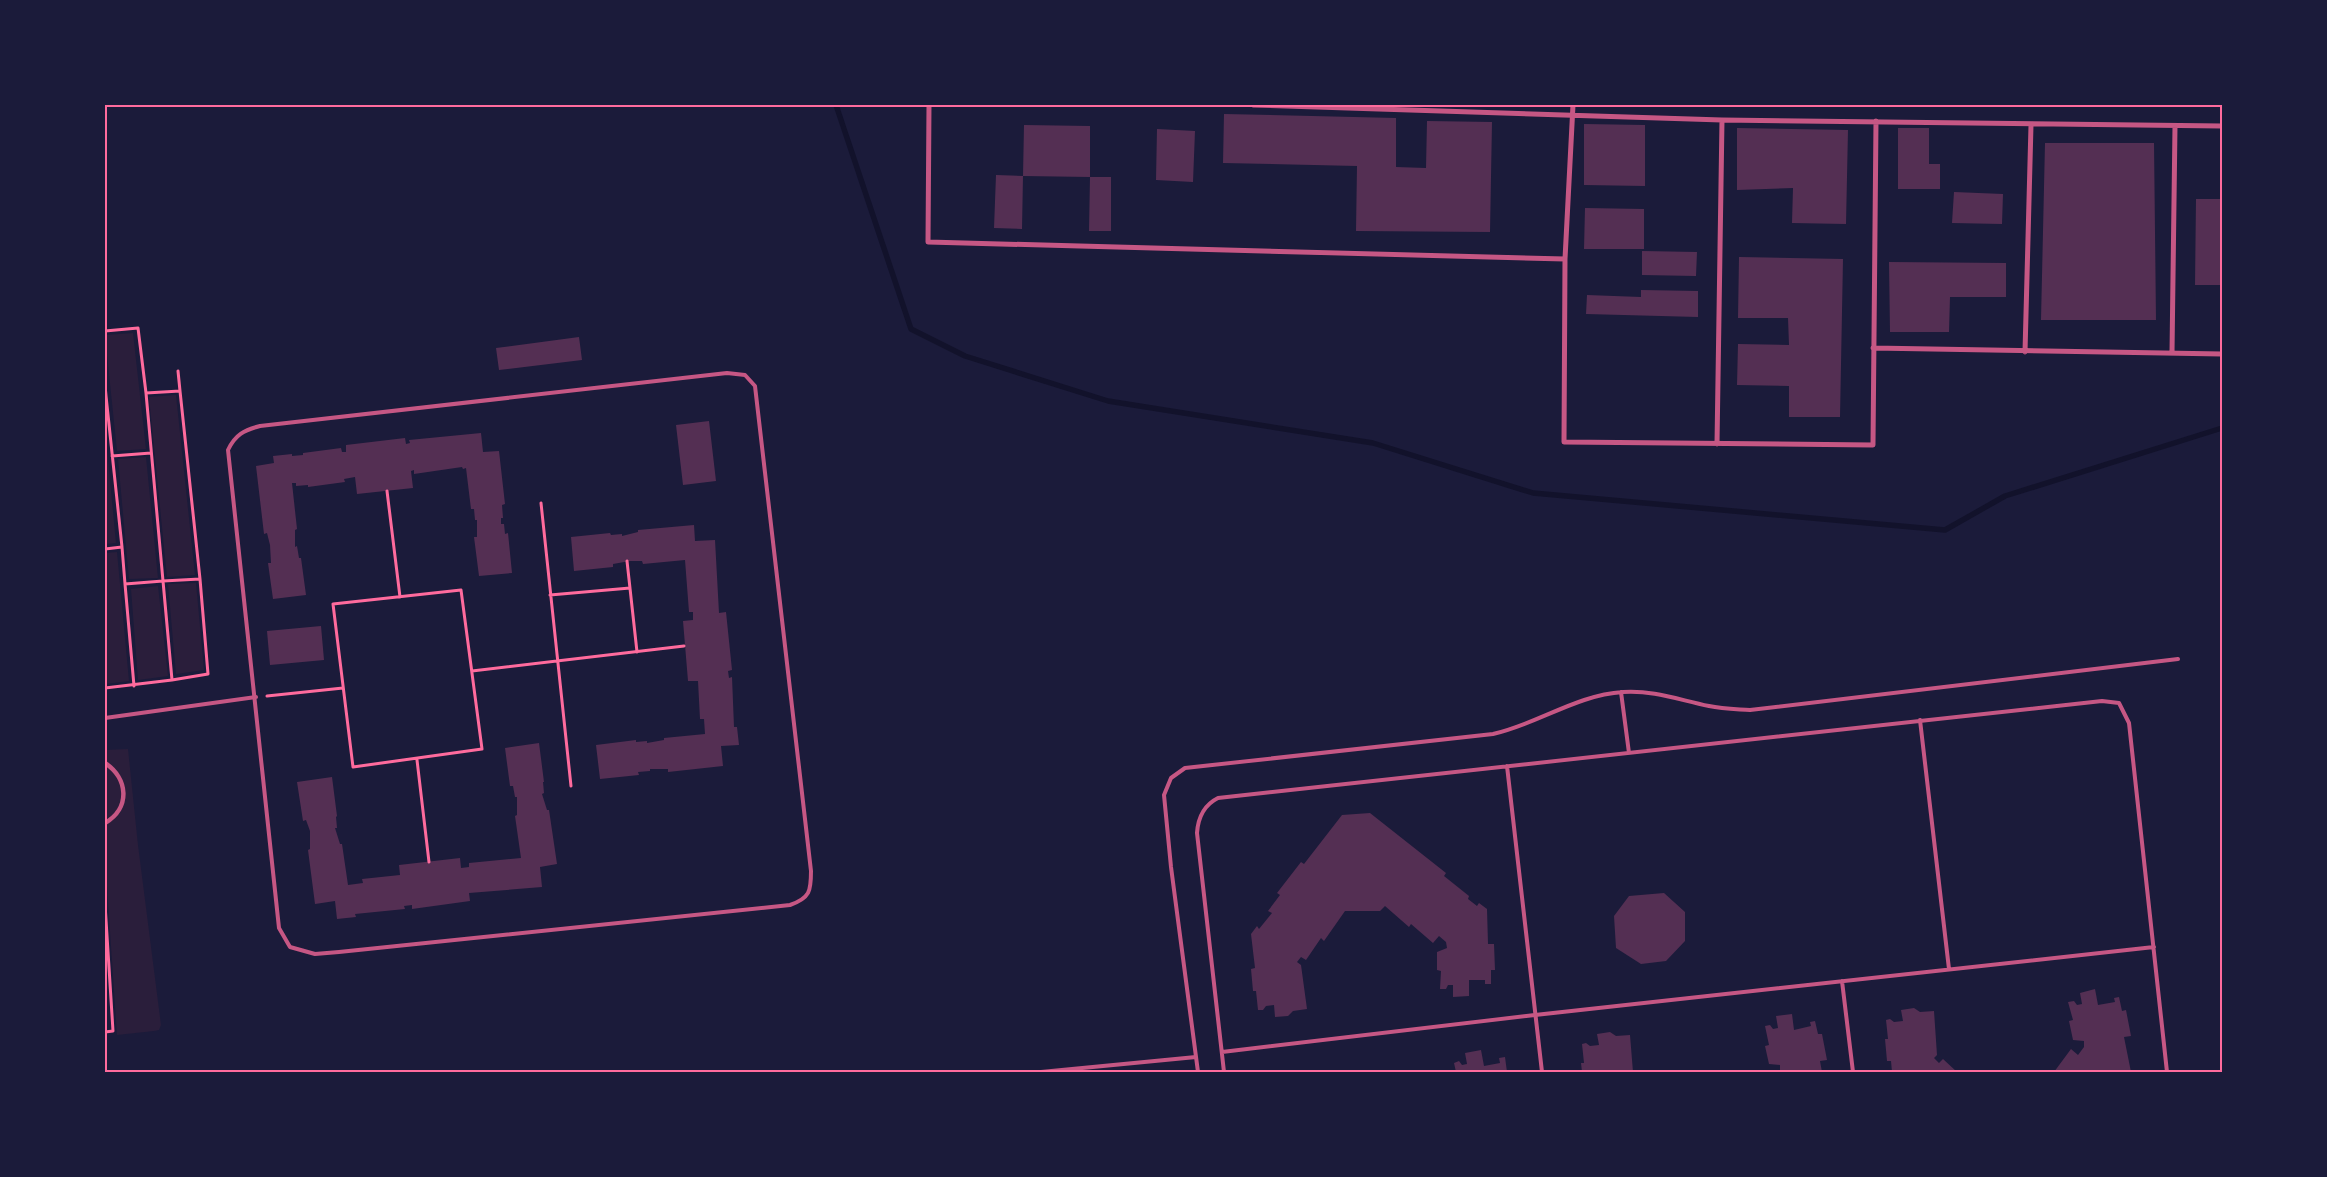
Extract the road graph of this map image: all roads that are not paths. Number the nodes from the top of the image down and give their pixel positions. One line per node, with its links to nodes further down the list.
1 (929, 105): 10 (street)
2 (1253, 105): 4 (street)
3 (1573, 105): 4 (street)
4 (1572, 115): 5 (street); 10 (street)
5 (1722, 120): 6 (street); 15 (street)
6 (1876, 121): 7 (street); 11 (street)
7 (2031, 124): 8 (street); 12 (street)
8 (2175, 126): 9 (street); 13 (street)
9 (2222, 126)
10 (1565, 259): 15 (street)
11 (1873, 348): 12 (street); 15 (street)
12 (2025, 352): 13 (street)
13 (2172, 353): 14 (street)
14 (2222, 354)
15 (1717, 444)
16 (2178, 659): 17 (lane)
17 (1621, 692): 21 (lane); 30 (lane)
18 (256, 697): 18 (lane); 19 (lane)
19 (105, 718)
20 (1920, 720): 21 (lane); 25 (lane); 26 (lane)
21 (1629, 753): 23 (lane)
22 (105, 763): 24 (street)
23 (1507, 766): 28 (lane); 29 (lane)
24 (105, 823)
25 (2154, 947): 26 (lane); 36 (lane)
26 (1949, 969): 27 (lane)
27 (1842, 981): 28 (lane); 35 (lane)
28 (1536, 1015): 29 (lane); 34 (lane)
29 (1222, 1052): 33 (lane)
30 (1196, 1057): 31 (lane); 32 (lane)
31 (1041, 1072)
32 (1198, 1072)
33 (1224, 1072)
34 (1542, 1072)
35 (1852, 1072)
36 (2166, 1072)

